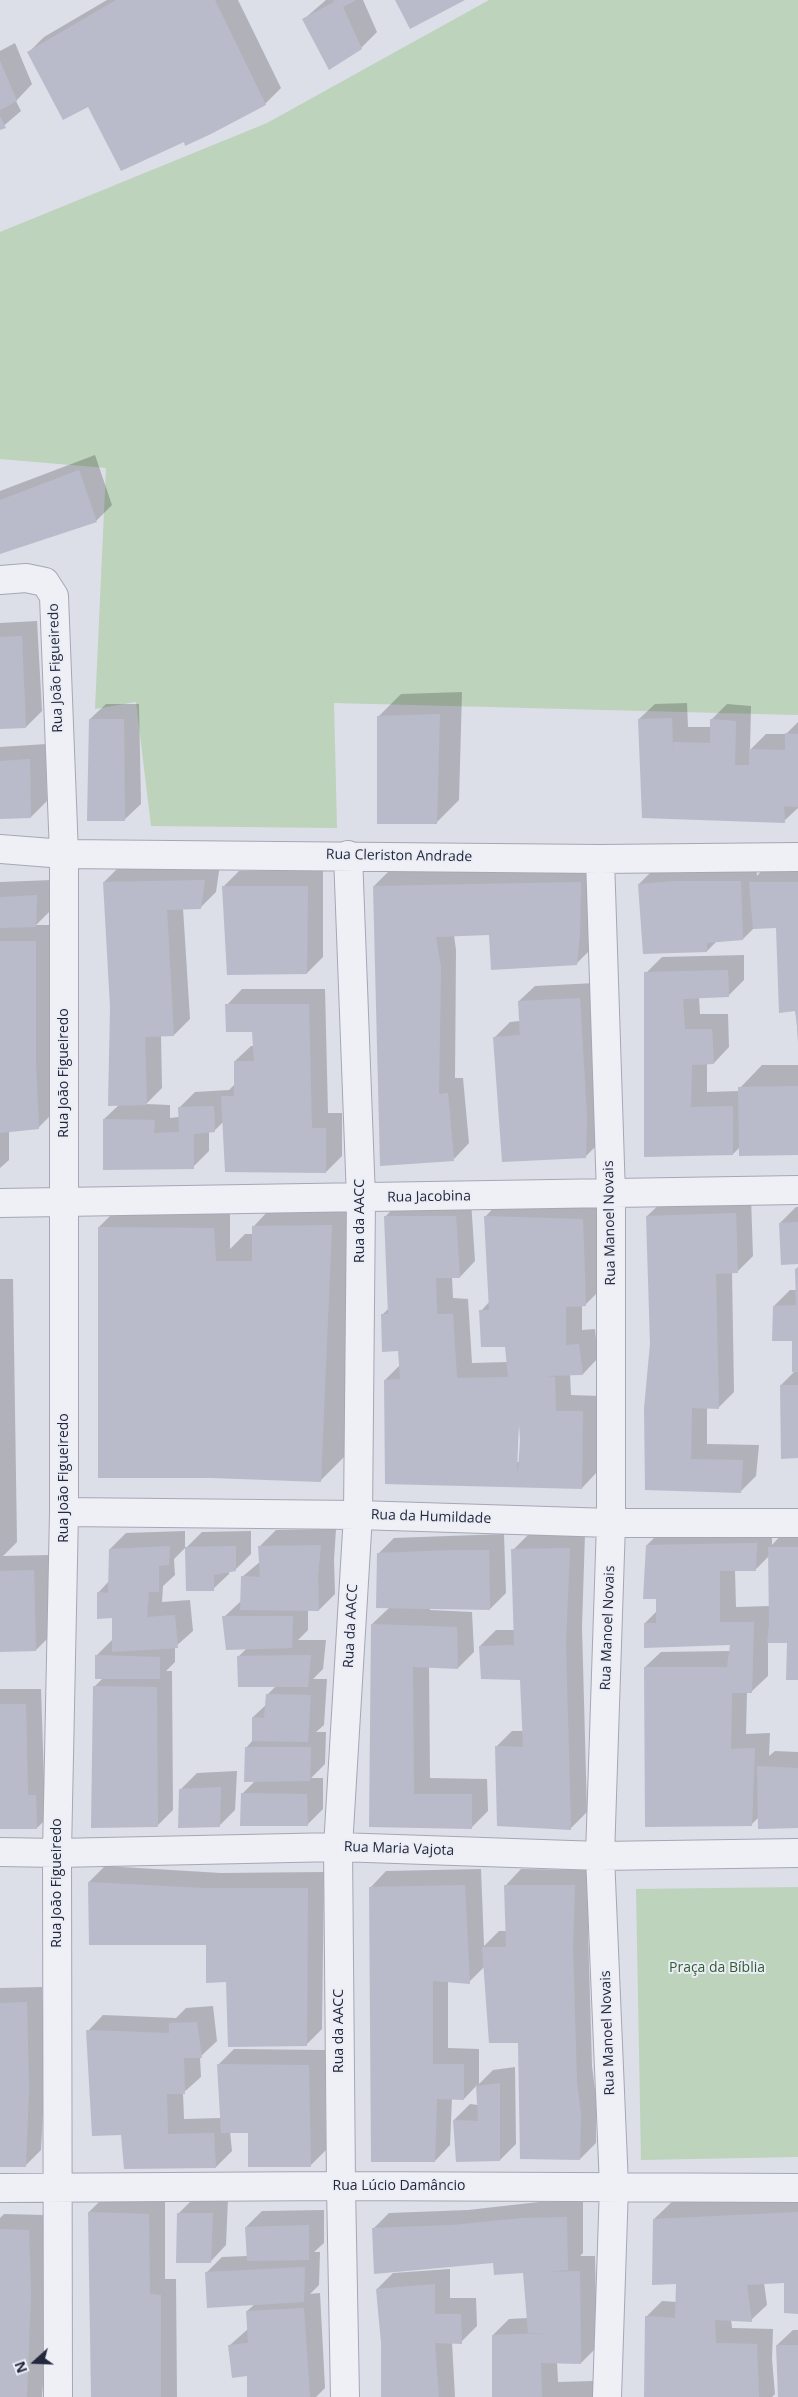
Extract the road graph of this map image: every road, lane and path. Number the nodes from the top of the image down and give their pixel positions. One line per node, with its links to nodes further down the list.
1 (13, 579): 3 (street, Rua João Figueiredo)
2 (0, 849): 3 (street, Rua Cleriston Andrade)
3 (64, 854): 4 (street, Rua Cleriston Andrade); 10 (street, Rua João Figueiredo)
4 (348, 855): 6 (street, Rua Cleriston Andrade); 9 (street, Rua da AACC)
5 (798, 857): 6 (street, Rua Cleriston Andrade)
6 (600, 859): 8 (street, Rua Manoel Novais)
7 (798, 1190): 8 (street, Rua Jacobina)
8 (611, 1195): 9 (street, Rua Jacobina); 14 (street, Rua Manoel Novais)
9 (361, 1198): 10 (street, Rua Jacobina); 13 (street, Rua da AACC)
10 (65, 1201): 11 (street, Rua Jacobina); 12 (street, Rua João Figueiredo)
11 (0, 1203)
12 (64, 1512): 13 (street, Rua da Humildade); 18 (street, Rua João Figueiredo)
13 (358, 1515): 14 (street, Rua da Humildade); 16 (street, Rua da AACC)
14 (611, 1523): 15 (street, Rua da Humildade); 20 (street, Rua Manoel Novais)
15 (798, 1523)
16 (338, 1847): 18 (street, Rua Maria Vajota); 20 (street, Rua Maria Vajota); 21 (street, Rua da AACC)
17 (0, 1852): 18 (street, Rua Maria Vajota)
18 (57, 1853): 24 (street, Rua João Figueiredo)
19 (798, 1853): 20 (street, Rua Maria Vajota)
20 (600, 1856): 22 (street, Rua Manoel Novais)
21 (340, 2186): 22 (street, Rua Lúcio Damâncio); 24 (street, Rua Lúcio Damâncio); 27 (street, Rua da AACC)
22 (614, 2186): 25 (street, Rua Lúcio Damâncio); 28 (street, Rua Manoel Novais)
23 (0, 2188): 24 (street, Rua Lúcio Damâncio)
24 (56, 2188): 26 (street, Rua João Figueiredo)
25 (798, 2188)
26 (58, 2397)
27 (345, 2397)
28 (607, 2397)

